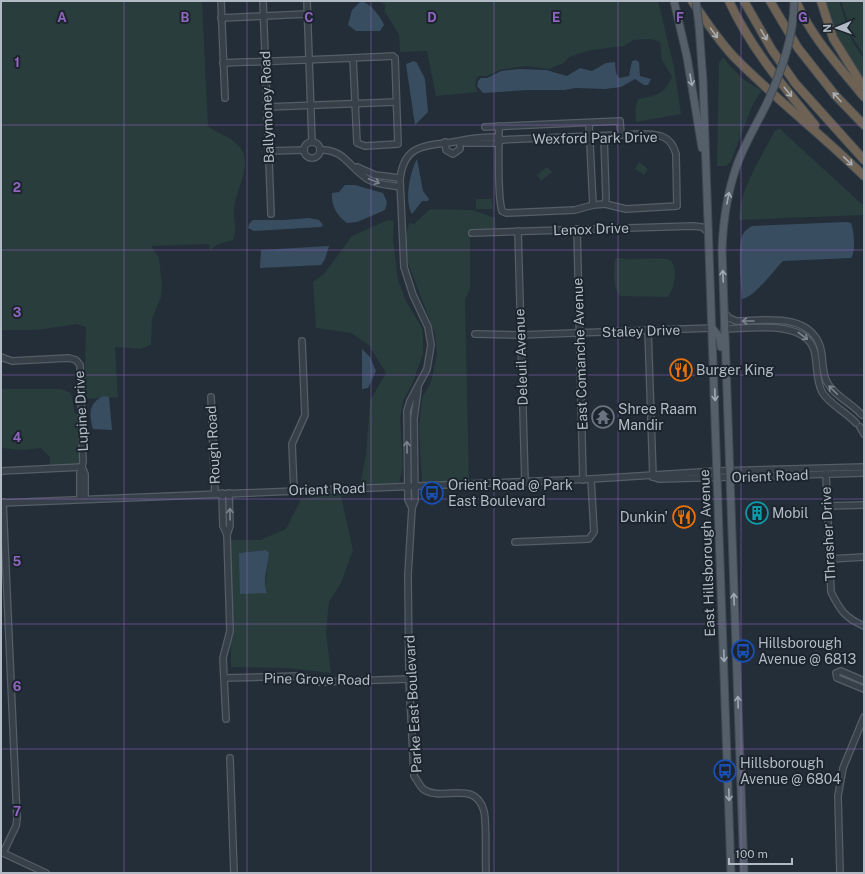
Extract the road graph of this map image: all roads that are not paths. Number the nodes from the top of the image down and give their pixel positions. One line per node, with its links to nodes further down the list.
1 (221, 1): 14 (street)
2 (263, 1): 13 (street, Ballymoney Road)
3 (307, 1): 12 (street)
4 (674, 1): 45 (main road, one-way to 45)
5 (692, 1): 37 (highway, one-way to 37)
6 (696, 1): 45 (main road, bridge)
7 (729, 1): 37 (highway, one-way to 37)
8 (744, 1): 41 (highway, one-way to 41)
9 (770, 1): 27 (highway, one-way to 9)
10 (795, 1): 20 (highway); 55 (main road, one-way to 10, bridge)
11 (821, 1): 19 (highway)
12 (307, 14): 13 (street); 16 (street)
13 (264, 16): 14 (street); 17 (street, Ballymoney Road)
14 (222, 18): 18 (street)
15 (353, 58): 16 (street); 22 (street); 23 (street)
16 (309, 60): 17 (street); 24 (street)
17 (265, 62): 18 (street); 25 (street, Ballymoney Road)
18 (223, 63): 21 (street)
19 (864, 88)
20 (864, 97)
21 (225, 98)
22 (396, 102): 23 (street); 23 (street)
23 (354, 103): 24 (street)
24 (311, 105): 25 (street); 35 (street)
25 (267, 107): 40 (street, Ballymoney Road)
26 (589, 122): 28 (street); 30 (street); 31 (street)
27 (864, 125)
28 (499, 126): 29 (street); 33 (street)
29 (485, 127)
30 (621, 135): 32 (street, Wexford Park Drive); 47 (street, Wexford Park Drive)
31 (589, 136): 32 (street, Wexford Park Drive); 33 (street, Wexford Park Drive); 48 (street)
32 (604, 136): 47 (street)
33 (499, 140): 34 (street, Wexford Park Drive); 48 (street)
34 (460, 141): 36 (street, Wexford Park Drive); 36 (street)
35 (312, 142): 38 (street); 39 (street)
36 (445, 142): 44 (street, Wexford Park Drive)
37 (832, 145): 43 (highway, one-way to 43)
38 (304, 150): 39 (street); 40 (street)
39 (320, 150): 42 (street)
40 (268, 151): 49 (street, Ballymoney Road)
41 (864, 160)
42 (352, 164): 44 (street); 46 (street, one-way to 46)
43 (864, 176)
44 (400, 178): 46 (street, Wexford Park Drive)
45 (707, 181): 52 (main road, East Hillsborough Avenue)
46 (400, 187): 65 (street, Wexford Park Drive)
47 (605, 204): 48 (street)
48 (593, 205)
49 (271, 214)
50 (577, 229): 51 (street, Lenox Drive); 52 (street, Lenox Drive); 59 (street, East Comanche Avenue)
51 (518, 231): 53 (street, Lenox Drive); 61 (street, Deleuil Avenue)
52 (708, 232): 54 (main road, East Hillsborough Avenue)
53 (472, 233)
54 (710, 275): 56 (main road, East Hillsborough Avenue); 57 (main road)
55 (724, 312): 57 (main road); 67 (street, one-way to 55)
56 (712, 328): 58 (street, Staley Drive); 64 (main road); 75 (main road, East Hillsborough Avenue, one-way to 75)
57 (724, 329): 64 (main road); 68 (street, one-way to 68)
58 (648, 330): 59 (street, Staley Drive); 76 (street)
59 (579, 333): 61 (street, Staley Drive); 77 (street, East Comanche Avenue)
60 (475, 334): 61 (street, Staley Drive)
61 (520, 335): 79 (street, Deleuil Avenue)
62 (302, 341): 82 (street)
63 (1, 357): 69 (street, Lupine Drive)
64 (726, 383): 73 (main road, East Hillsborough Avenue)
65 (418, 386): 80 (street, Wexford Park Drive); 81 (street, Wexford Park Drive, one-way to 65)
66 (211, 397): 85 (street, Rough Road)
67 (862, 416)
68 (864, 434)
69 (82, 467): 71 (street); 86 (street)
70 (864, 467): 73 (street, Orient Road)
71 (1, 471)
72 (864, 473): 74 (street, Orient Road)
73 (730, 474): 74 (street, Orient Road); 75 (street, Orient Road); 97 (main road, East Hillsborough Avenue, one-way to 73)
74 (826, 474): 89 (street, Thrasher Drive)
75 (718, 475): 76 (street, Orient Road); 96 (main road, East Hillsborough Avenue)
76 (653, 476): 78 (street, Orient Road)
77 (583, 480): 78 (street, Orient Road); 79 (street, Orient Road)
78 (591, 480): 92 (street)
79 (525, 482): 80 (street, Orient Road)
80 (416, 485): 81 (street, Orient Road); 90 (street, Parke East Boulevard)
81 (407, 486): 82 (street, Orient Road); 90 (street, Parke East Boulevard)
82 (294, 490): 84 (street, Orient Road)
83 (222, 493): 84 (street, Orient Road); 85 (street, Orient Road); 91 (street)
84 (229, 493): 91 (street, one-way to 84)
85 (215, 494): 86 (street, Orient Road)
86 (83, 499): 87 (street, Orient Road)
87 (2, 502): 107 (street)
88 (864, 505): 89 (street)
89 (827, 506): 94 (street, Thrasher Drive)
90 (412, 508): 99 (street, Parke East Boulevard)
91 (226, 535): 98 (street)
92 (515, 542)
93 (864, 557): 94 (street)
94 (830, 559): 95 (street, Thrasher Drive)
95 (864, 626)
96 (723, 638): 97 (main road); 105 (main road, East Hillsborough Avenue, one-way to 105)
97 (736, 638): 104 (main road, East Hillsborough Avenue, one-way to 97)
98 (224, 678): 99 (street, Pine Grove Road); 103 (street)
99 (409, 679): 110 (street, Parke East Boulevard)
100 (864, 681): 101 (street)
101 (864, 690)
102 (864, 717): 113 (street)
103 (226, 719)
104 (738, 727): 105 (main road); 112 (main road, East Hillsborough Avenue)
105 (726, 728): 111 (main road, East Hillsborough Avenue, one-way to 111)
106 (230, 758): 109 (street)
107 (2, 852): 108 (street)
108 (46, 873)
109 (234, 873)
110 (486, 873)
111 (732, 873)
112 (744, 873)
113 (840, 873)

